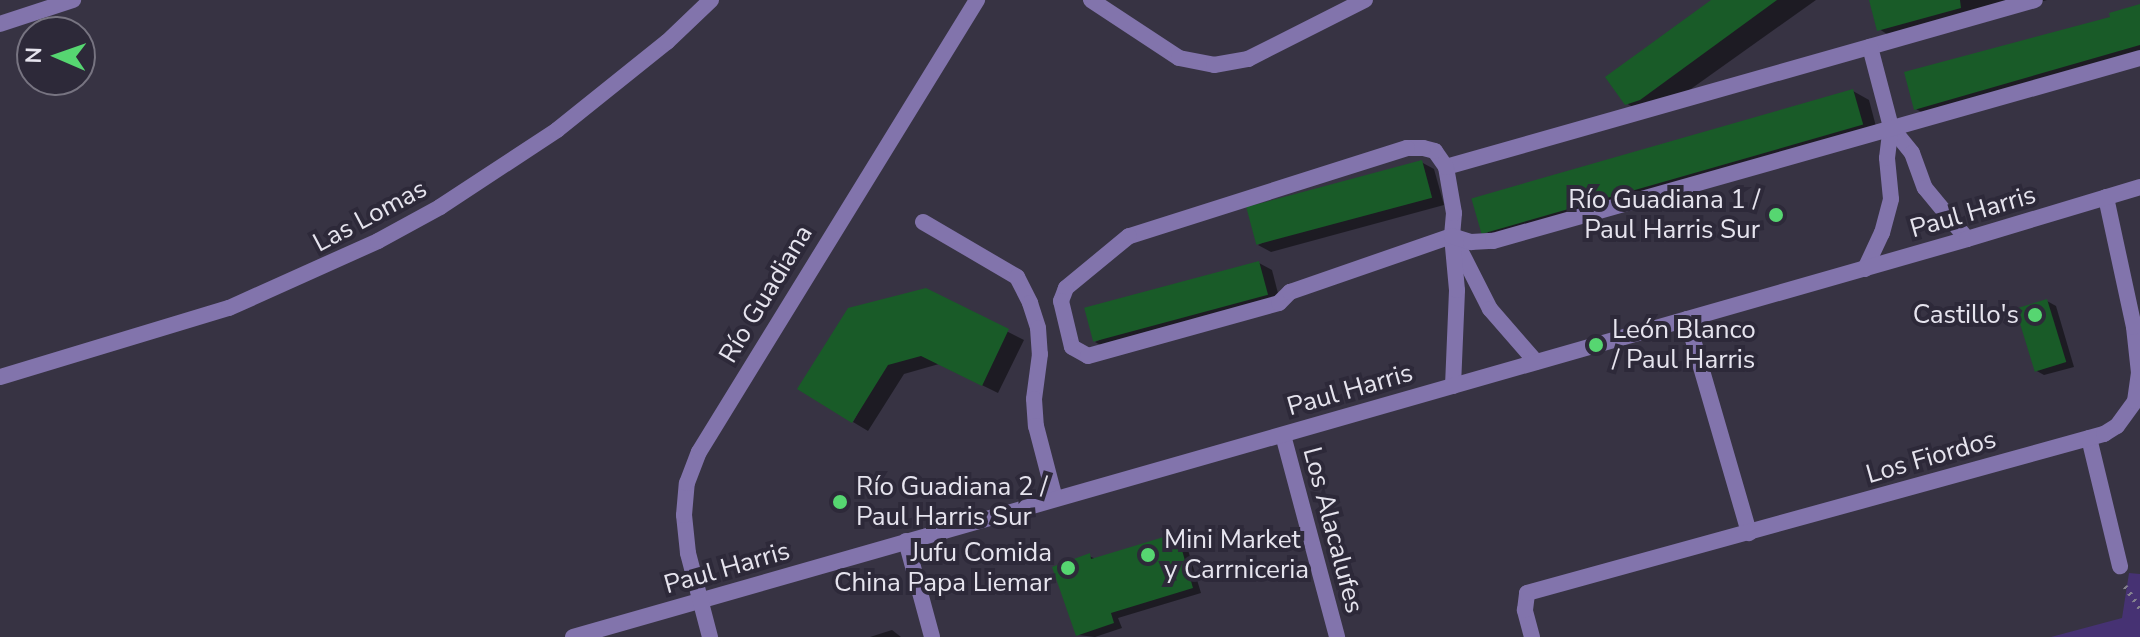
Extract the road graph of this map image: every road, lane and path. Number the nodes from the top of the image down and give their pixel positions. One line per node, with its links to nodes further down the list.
1 (73, 0): 7 (street)
2 (711, 0): 21 (street, Las Lomas)
3 (977, 0): 29 (street, Río Guadiana)
4 (1091, 0): 5 (street)
5 (1365, 0)
6 (2035, 0): 8 (street)
7 (0, 24)
8 (1870, 47): 10 (street); 11 (street)
9 (2140, 58): 10 (street)
10 (1891, 127): 15 (street); 16 (street); 17 (street)
11 (1446, 167): 15 (street); 15 (street)
12 (2140, 187): 13 (street, Paul Harris)
13 (2106, 197): 16 (street, Paul Harris); 20 (street, Los Fiordos)
14 (923, 222): 25 (street)
15 (1452, 236): 19 (street); 22 (street)
16 (1967, 239): 17 (street, Paul Harris)
17 (1865, 269): 18 (street, Paul Harris)
18 (1687, 319): 19 (street, Paul Harris); 26 (street)
19 (1536, 362): 22 (street, Paul Harris)
20 (2139, 374): 24 (street, Los Fiordos)
21 (0, 377)
22 (1453, 386): 23 (street, Paul Harris)
23 (1283, 435): 25 (street, Paul Harris); 33 (street, Los Alacalufes)
24 (2089, 438): 26 (street, Los Fiordos); 28 (street)
25 (1055, 499): 27 (street, Paul Harris)
26 (1749, 533): 34 (street, Los Fiordos)
27 (906, 541): 29 (street, Paul Harris); 32 (street)
28 (2120, 566)
29 (700, 600): 30 (street, Paul Harris); 31 (street, Río Guadiana)
30 (573, 637)
31 (710, 637)
32 (932, 637)
33 (1337, 637)
34 (1532, 637)

